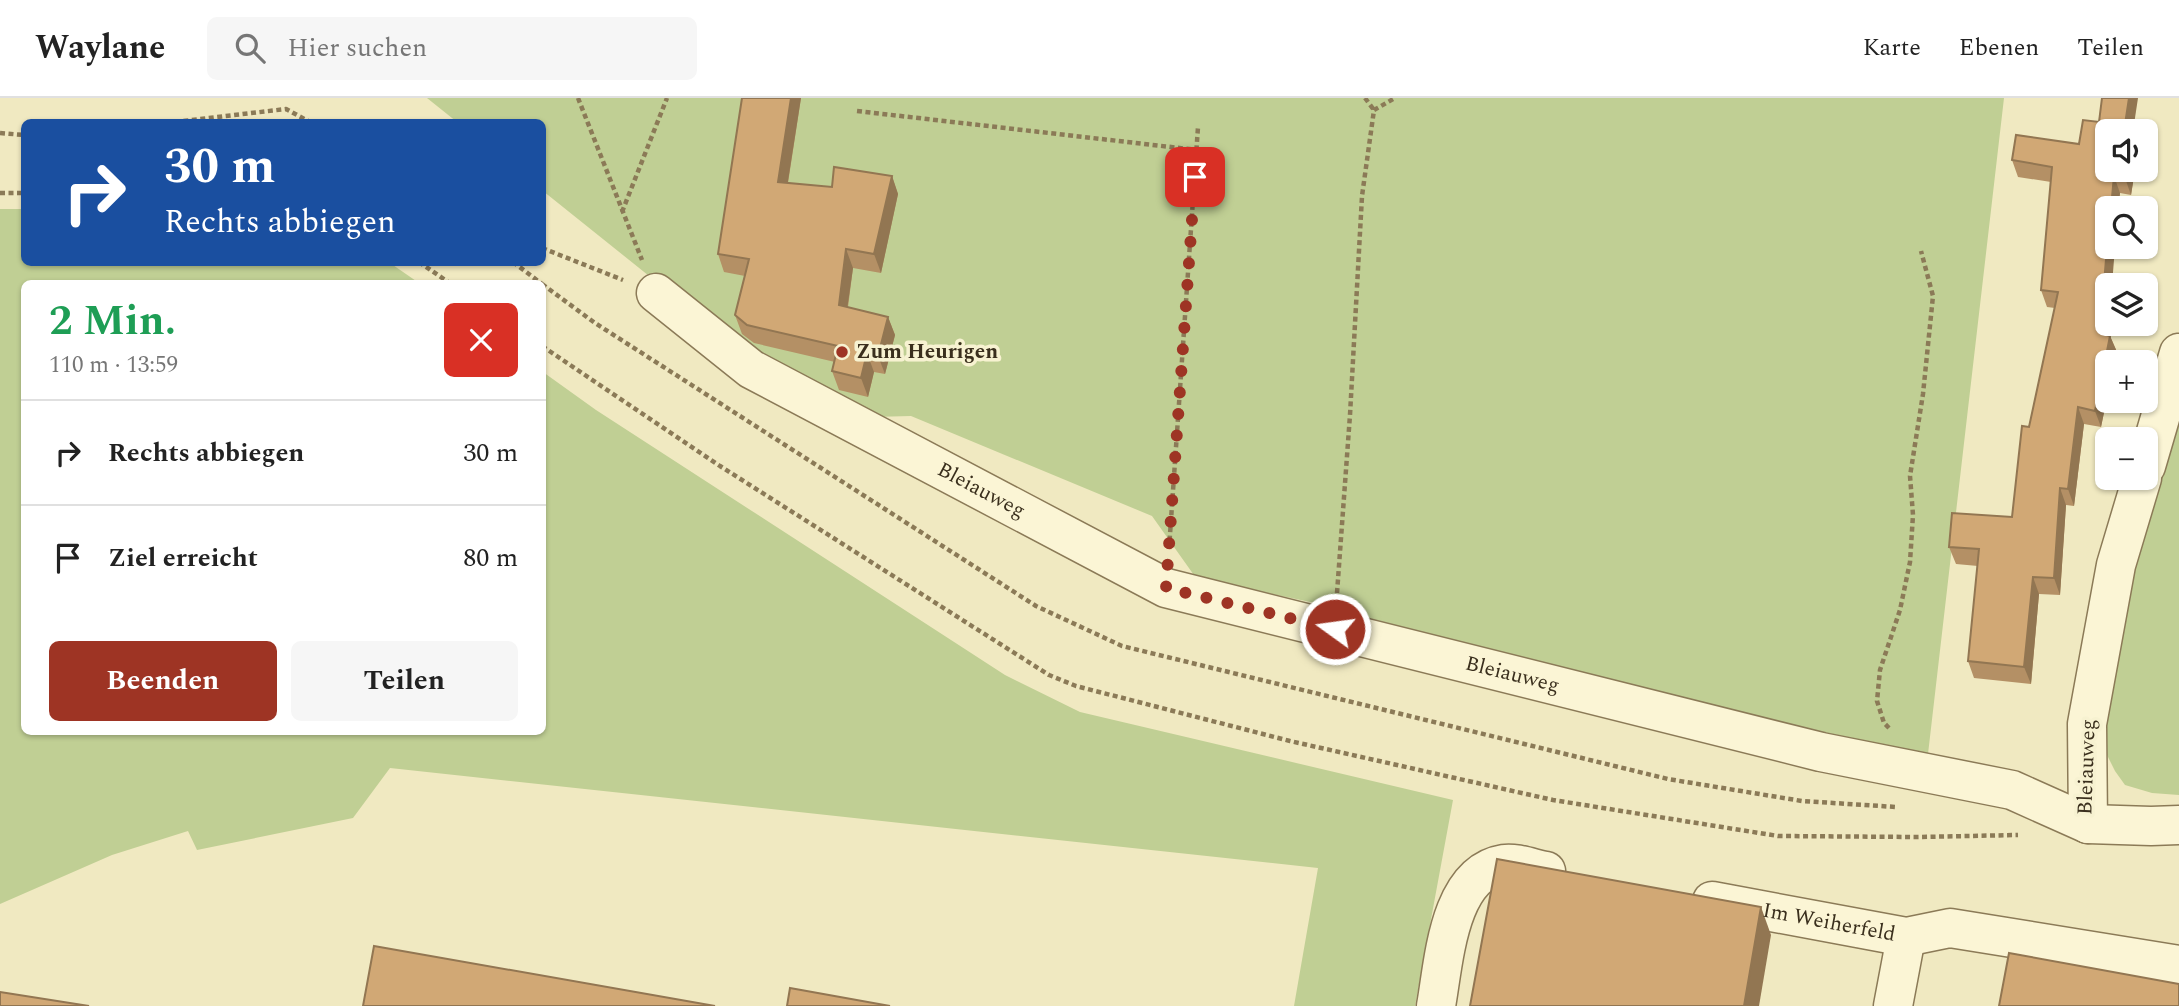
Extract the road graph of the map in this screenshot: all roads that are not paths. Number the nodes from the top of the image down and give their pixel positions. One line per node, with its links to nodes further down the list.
1 (656, 293): 5 (street, Bleiauweg)
2 (2179, 353): 3 (street)
3 (2157, 427)
4 (2138, 490): 5 (street, Bleiauweg)
5 (2088, 824): 6 (street)
6 (2179, 825)
7 (1586, 878): 11 (street)
8 (1679, 895): 9 (street, Im Weiherfeld)
9 (1906, 937): 10 (street, Im Weiherfeld); 12 (street, Im Weiherfeld)
10 (2179, 965)
11 (1436, 1006)
12 (1894, 1006)

